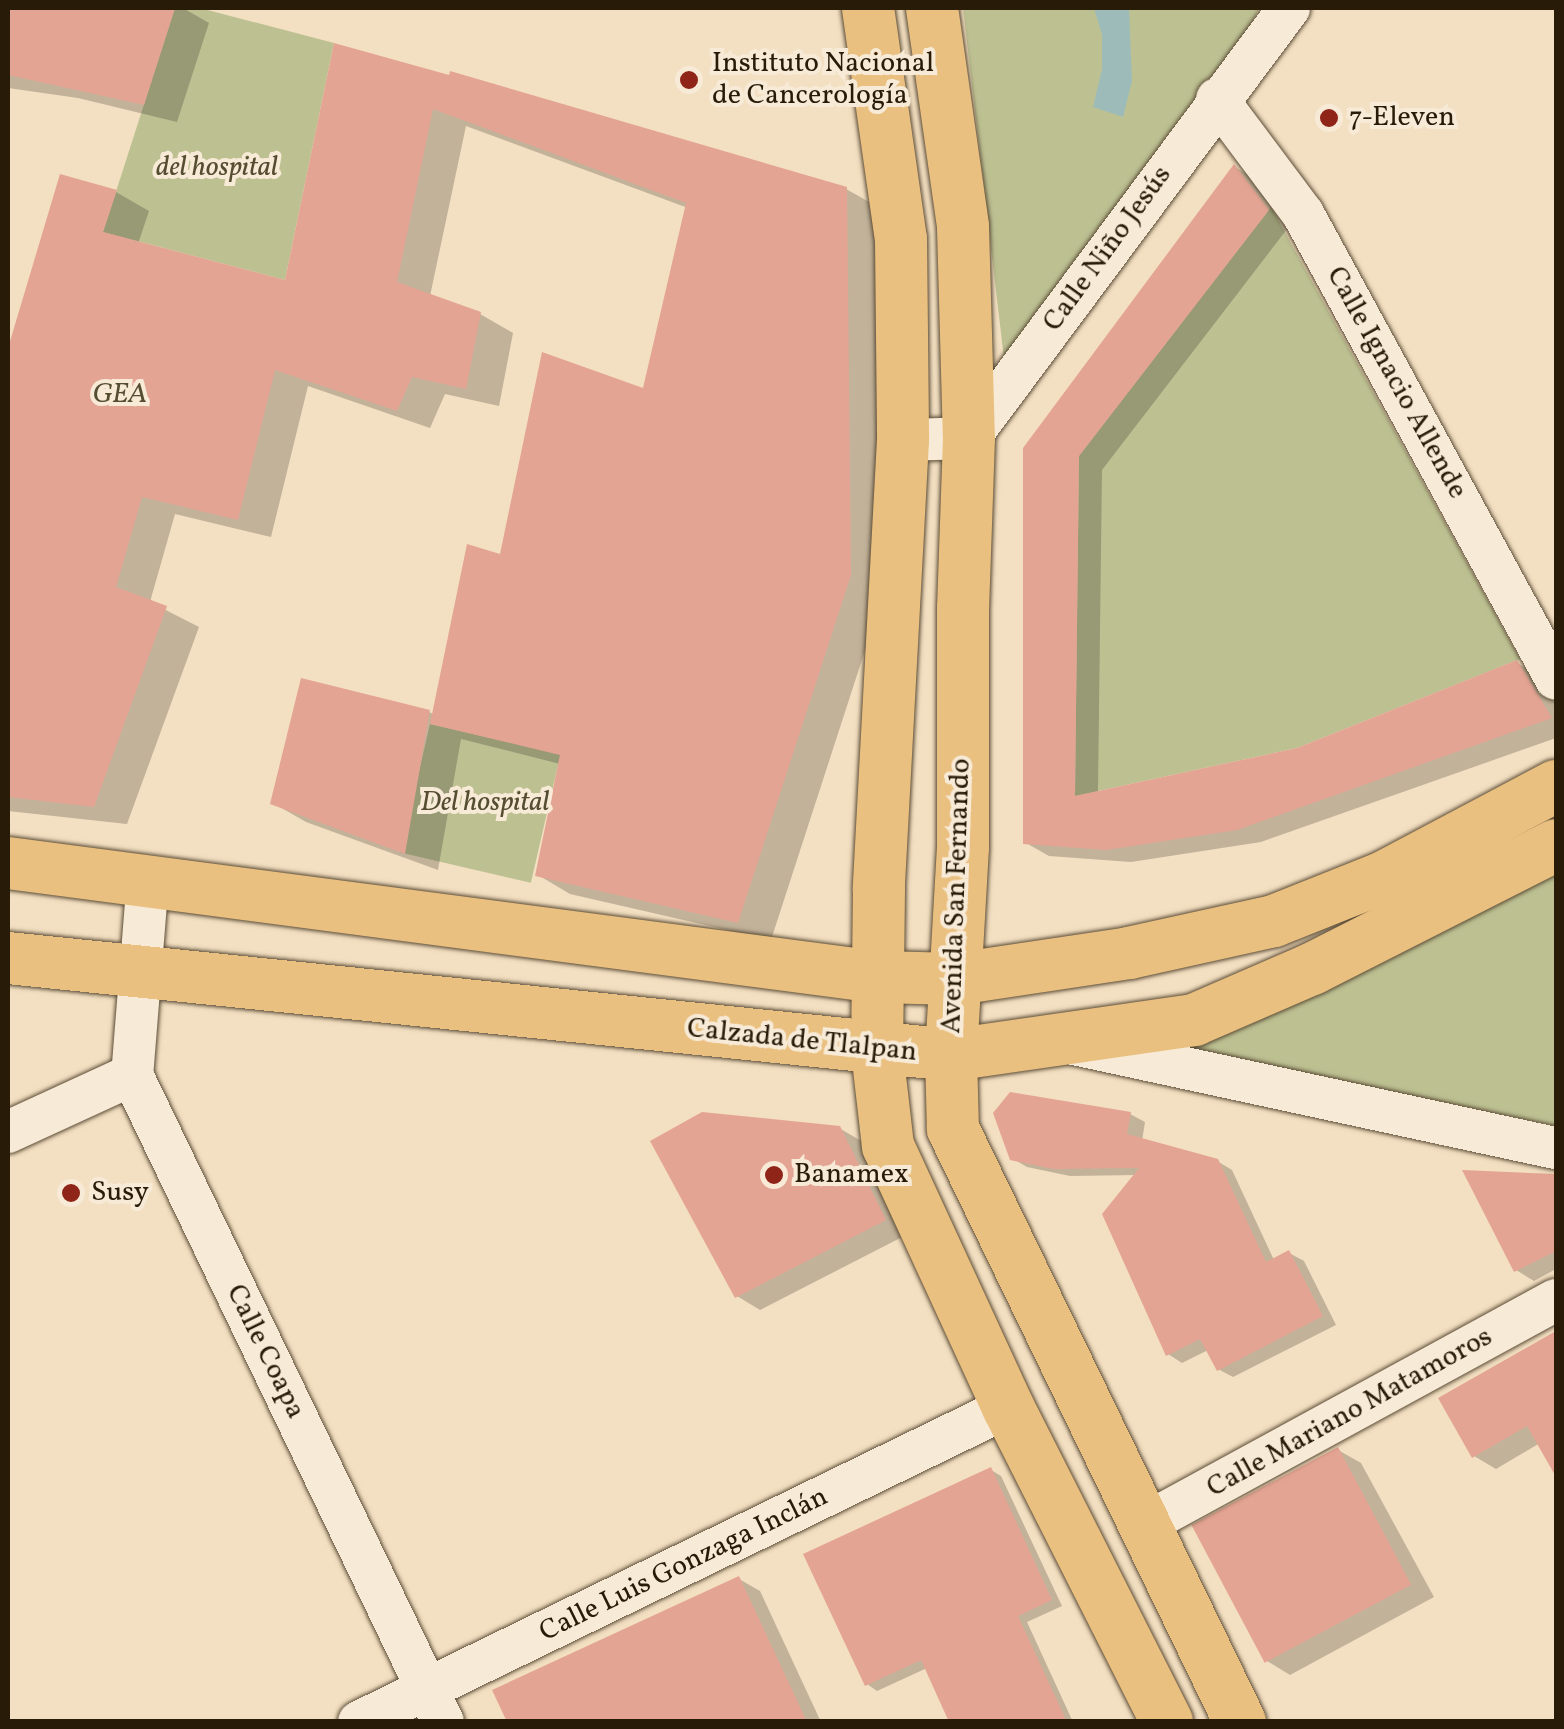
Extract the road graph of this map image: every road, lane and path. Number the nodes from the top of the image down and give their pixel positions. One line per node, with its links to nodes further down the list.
1 (868, 8): 6 (main road)
2 (932, 8): 5 (main road, Avenida San Fernando)
3 (1288, 8): 4 (street, Calle Niño Jesús)
4 (1217, 99): 5 (street, Calle Niño Jesús); 7 (street, Calle Ignacio Allende)
5 (969, 438): 6 (street); 15 (main road, Avenida San Fernando)
6 (902, 440): 14 (main road)
7 (1556, 679)
8 (1556, 786): 15 (main road)
9 (1556, 845): 16 (main road, Calzada de Tlalpan)
10 (8, 864): 11 (main road)
11 (148, 878): 13 (street, Calle Coapa); 14 (main road)
12 (8, 958): 13 (main road, Calzada de Tlalpan)
13 (139, 972): 17 (main road, Calzada de Tlalpan); 19 (street, Calle Coapa)
14 (878, 977): 15 (main road); 17 (main road)
15 (956, 979): 18 (main road, Avenida San Fernando)
16 (1064, 1042): 18 (main road, Calzada de Tlalpan); 21 (street)
17 (877, 1050): 18 (main road, Calzada de Tlalpan); 23 (main road)
18 (951, 1055): 24 (main road, Avenida San Fernando)
19 (132, 1075): 20 (street); 25 (street, Calle Coapa)
20 (8, 1132)
21 (1556, 1148)
22 (1556, 1300): 24 (street, Calle Mariano Matamoros)
23 (1008, 1408): 25 (street, Calle Luis Gonzaga Inclán); 27 (main road)
24 (1143, 1525): 28 (main road, Avenida San Fernando)
25 (435, 1705): 26 (street, Calle Luis Gonzaga Inclán)
26 (359, 1722)
27 (1167, 1722)
28 (1240, 1722)

